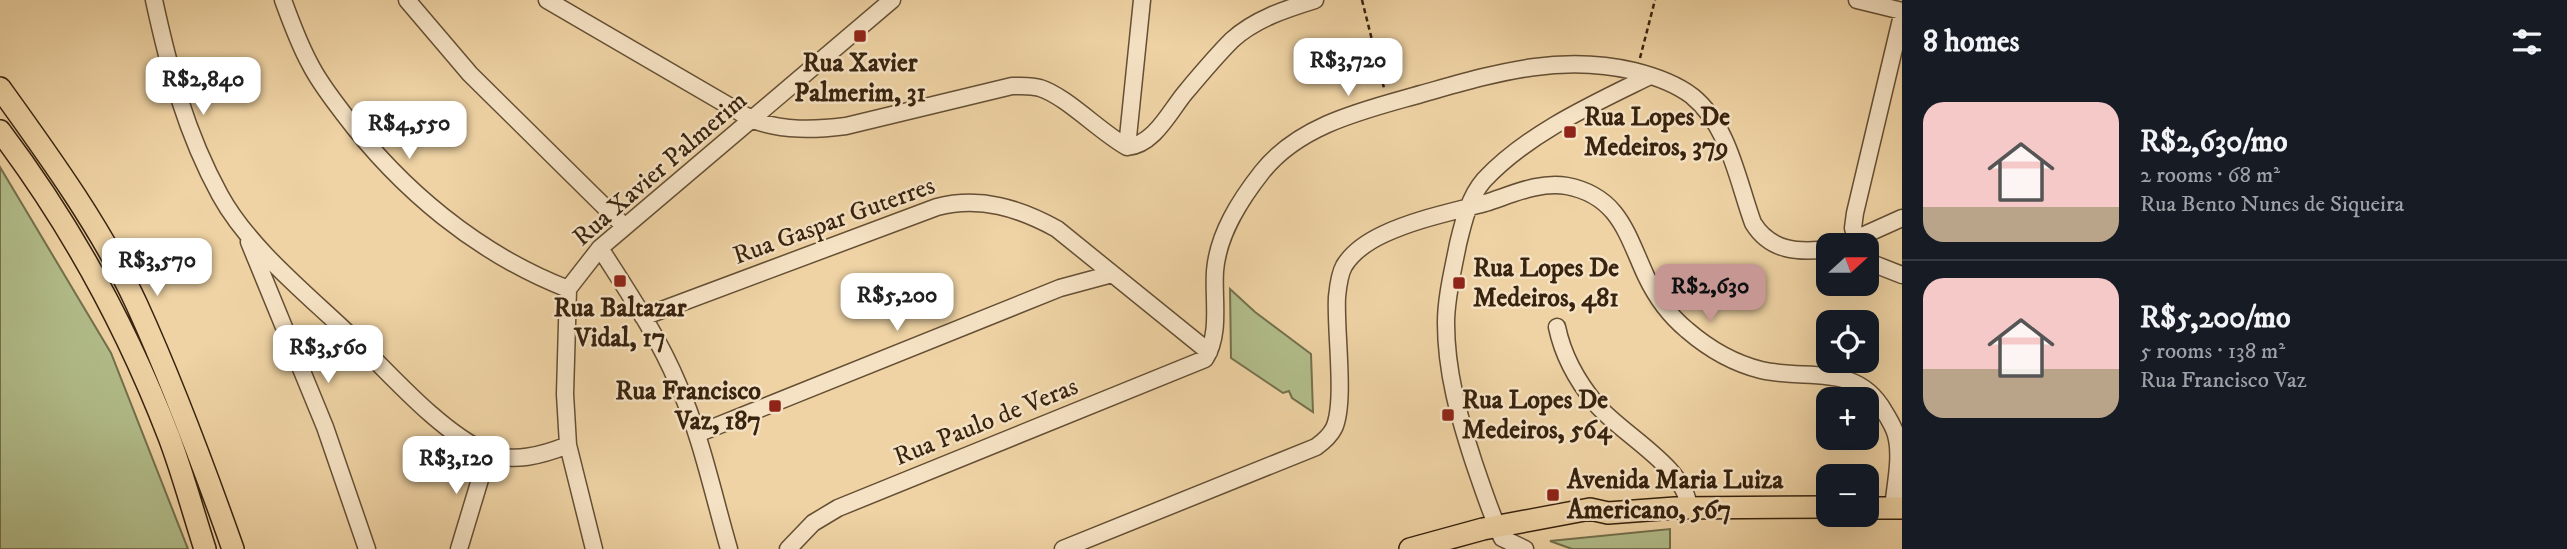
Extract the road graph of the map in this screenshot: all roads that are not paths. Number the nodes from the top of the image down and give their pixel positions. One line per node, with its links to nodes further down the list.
1 (154, 0): 20 (street)
2 (284, 0): 28 (street)
3 (407, 0): 17 (street)
4 (547, 0): 12 (street)
5 (892, 0): 12 (street, Rua Xavier Palmerim)
6 (1142, 0): 14 (street)
7 (1315, 0): 14 (street)
8 (1857, 0): 9 (street)
9 (1902, 13): 18 (street)
10 (1643, 74): 15 (street); 22 (street); 31 (street)
11 (0, 88): 27 (main road)
12 (753, 120): 14 (street); 17 (street, Rua Xavier Palmerim)
13 (0, 131): 40 (main road)
14 (1127, 147)
15 (1469, 207): 38 (street); 39 (street); 47 (street)
16 (1902, 218): 19 (street)
17 (624, 226): 21 (street, Rua Xavier Palmerim)
18 (1853, 233)
19 (1872, 233)
20 (247, 236): 34 (street); 42 (street)
21 (600, 248): 28 (street, Rua Xavier Palmerim); 29 (street)
22 (1816, 250)
23 (159, 265): 27 (street)
24 (1880, 266): 26 (street)
25 (1112, 274): 29 (street, Rua Gaspar Guterres); 31 (street, Rua Gaspar Guterres); 32 (street)
26 (1902, 275)
27 (123, 278): 41 (main road)
28 (568, 289): 33 (street)
29 (643, 317): 32 (street)
30 (1558, 327): 36 (street)
31 (1209, 352): 46 (street, Rua Paulo de Veras)
32 (697, 434): 45 (street)
33 (568, 445): 34 (street); 44 (street)
34 (488, 453): 43 (street)
35 (1816, 507): 36 (main road)
36 (1689, 508): 39 (main road)
37 (1879, 508): 38 (main road)
38 (1897, 508)
39 (1499, 532): 48 (main road); 49 (main road); 50 (street)
40 (205, 549)
41 (233, 549)
42 (367, 549)
43 (459, 549)
44 (594, 549)
45 (729, 549)
46 (788, 549)
47 (1063, 549)
48 (1410, 549)
49 (1457, 549)
50 (1525, 549)

